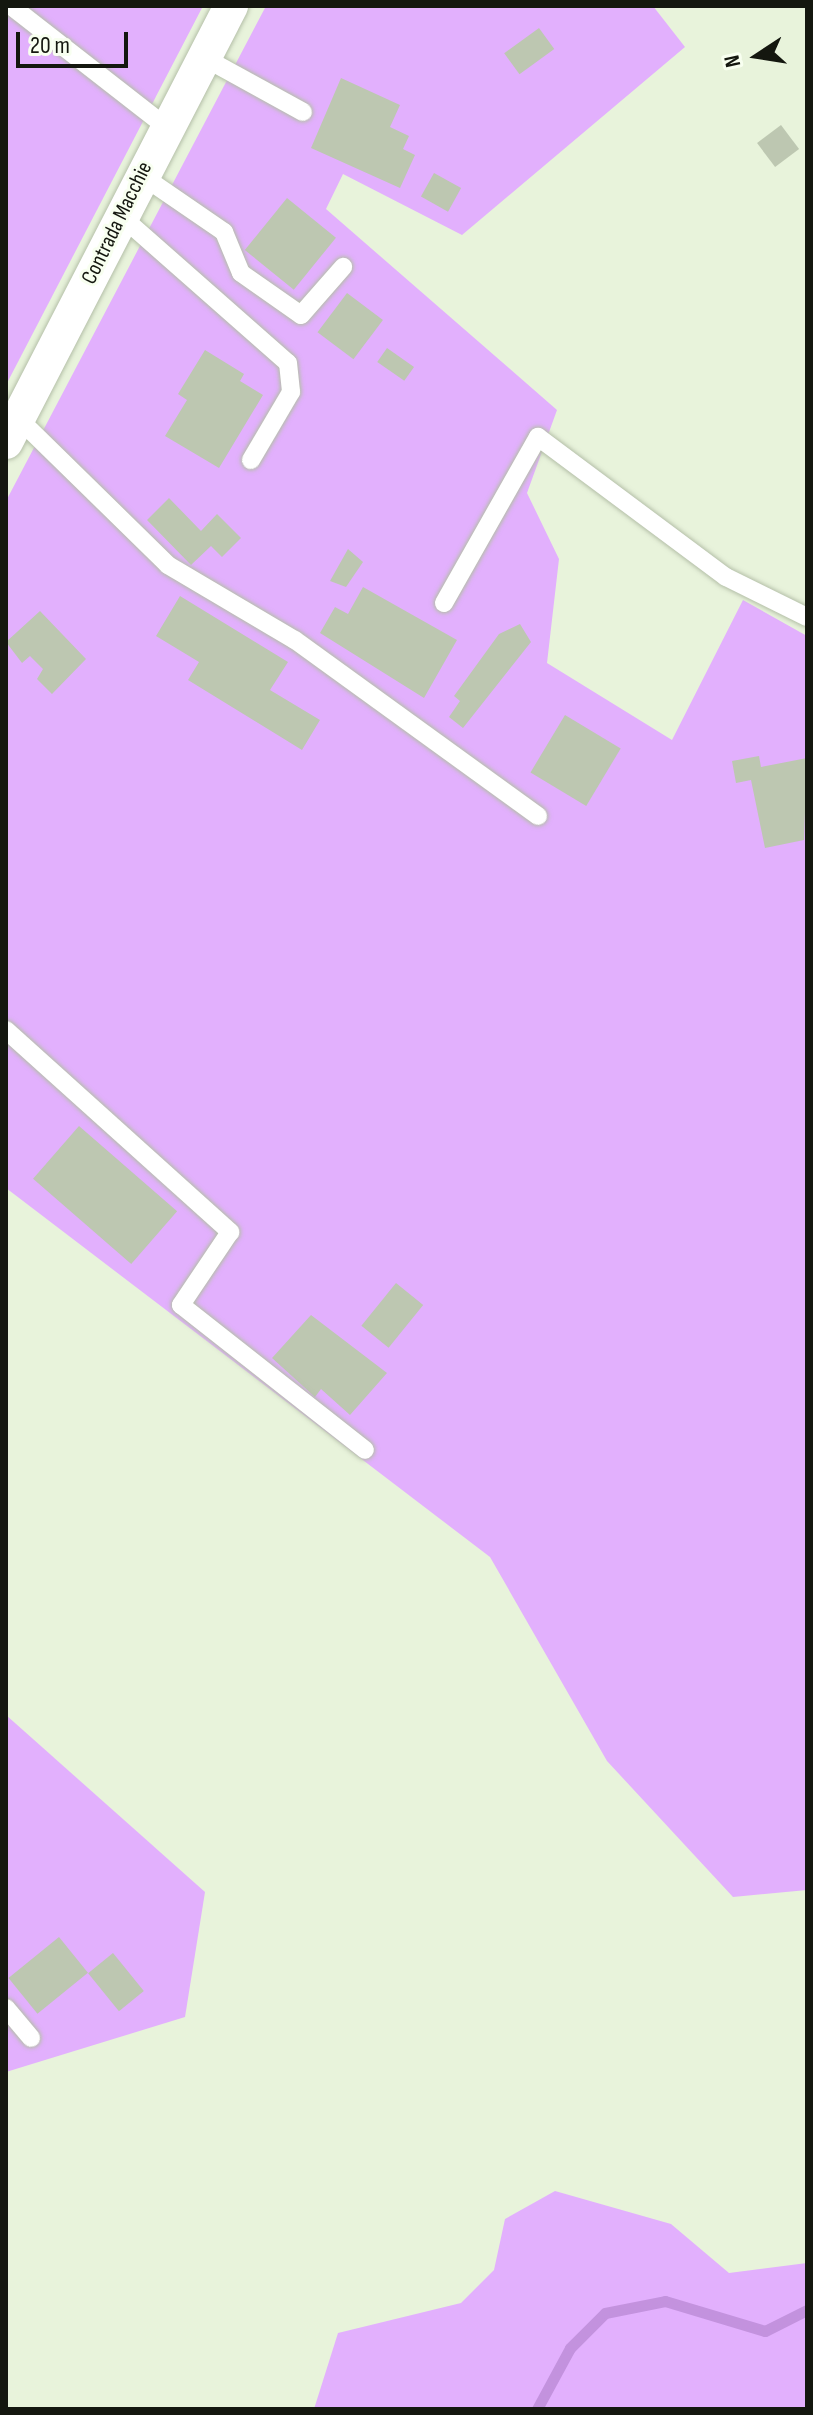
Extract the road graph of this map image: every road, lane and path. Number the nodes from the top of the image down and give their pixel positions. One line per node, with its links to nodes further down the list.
1 (11, 6): 5 (lane)
2 (231, 6): 3 (street, Contrada Macchie)
3 (203, 57): 4 (lane); 5 (street, Contrada Macchie)
4 (303, 112)
5 (165, 126): 6 (street, Contrada Macchie)
6 (141, 175): 7 (street, Contrada Macchie); 8 (lane)
7 (121, 216): 9 (street, Contrada Macchie); 10 (lane)
8 (343, 267)
9 (13, 431): 13 (lane)
10 (251, 460)
11 (444, 603): 12 (lane)
12 (807, 617)
13 (538, 816)
14 (6, 1030): 15 (lane)
15 (365, 1450)
16 (6, 2008): 17 (lane)
17 (31, 2038)

